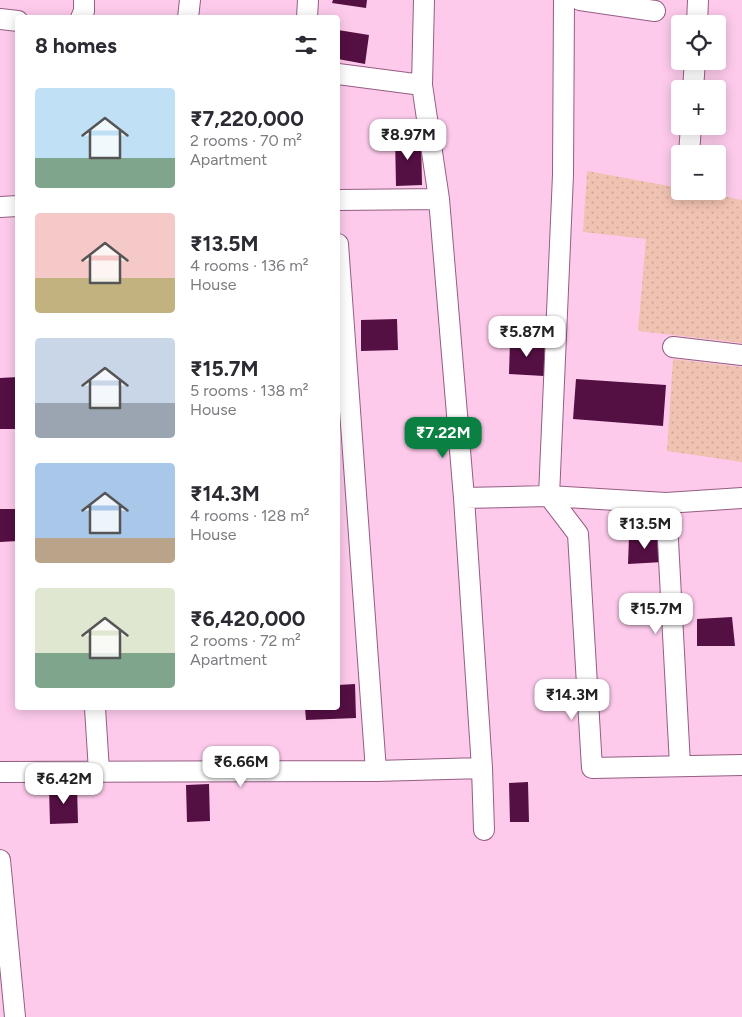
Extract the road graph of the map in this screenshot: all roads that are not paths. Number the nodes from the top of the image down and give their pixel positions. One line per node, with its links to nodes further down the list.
1 (84, 0): 9 (street)
2 (190, 0): 10 (street)
3 (308, 0): 11 (street)
4 (424, 0): 16 (street)
5 (564, 0): 24 (street)
6 (580, 0): 8 (street)
7 (698, 0): 12 (street)
8 (655, 11)
9 (82, 15)
10 (188, 15)
11 (306, 15)
12 (697, 15)
13 (0, 19): 14 (street)
14 (15, 21)
15 (340, 74): 16 (street)
16 (422, 86): 17 (street)
17 (439, 199): 18 (street); 25 (street)
18 (340, 200)
19 (15, 206): 20 (street)
20 (0, 207)
21 (340, 272): 33 (street)
22 (673, 347): 23 (street)
23 (742, 355)
24 (549, 496): 25 (street); 27 (street); 29 (street)
25 (464, 498): 31 (street)
26 (742, 498): 27 (street)
27 (666, 503): 29 (street)
28 (95, 710): 32 (street)
29 (680, 765): 30 (street)
30 (742, 765)
31 (482, 768): 33 (street); 35 (street)
32 (99, 771): 33 (street); 34 (street)
33 (376, 771)
34 (0, 772)
35 (484, 830)
36 (0, 860): 37 (street)
37 (15, 1017)

